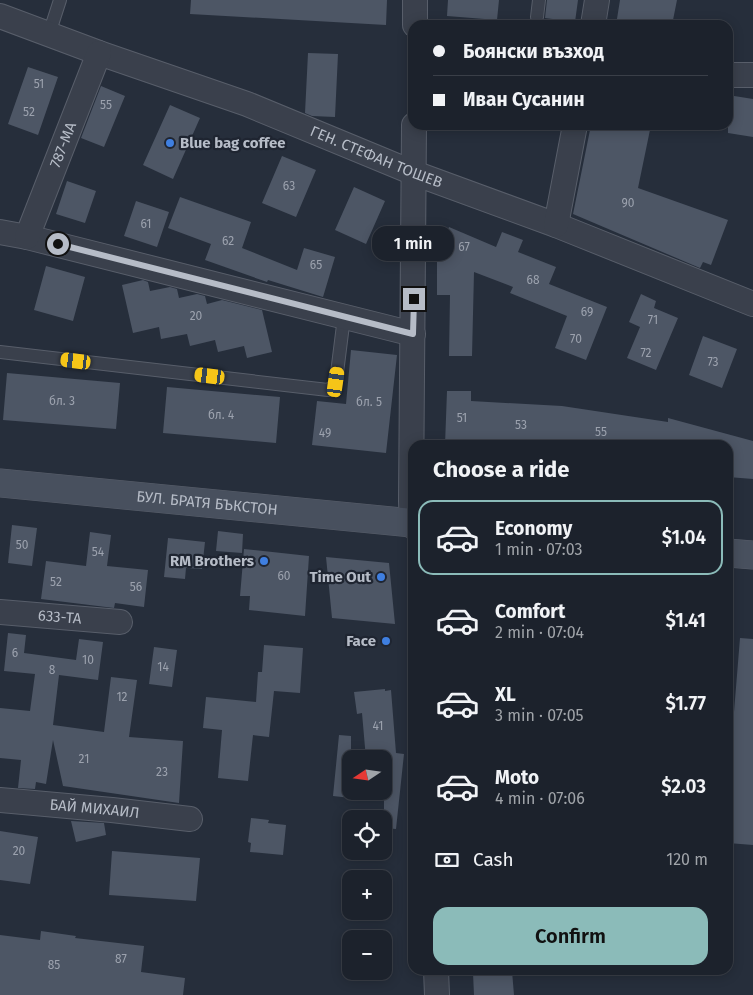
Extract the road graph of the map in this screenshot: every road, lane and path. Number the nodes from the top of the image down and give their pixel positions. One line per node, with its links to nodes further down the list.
1 (60, 0): 9 (lane)
2 (415, 0): 7 (street)
3 (538, 0): 6 (lane)
4 (597, 0): 8 (street)
5 (0, 16): 9 (street, ГЕН. СТЕФАН ТОШЕВ)
6 (538, 17)
7 (415, 20)
8 (594, 20)
9 (49, 34): 10 (street, ГЕН. СТЕФАН ТОШЕВ)
10 (99, 53): 15 (street, ГЕН. СТЕФАН ТОШЕВ); 18 (street, 787-МА)
11 (733, 75): 12 (street)
12 (753, 75)
13 (414, 130): 15 (street)
14 (574, 130): 16 (street)
15 (414, 173): 16 (street, ГЕН. СТЕФАН ТОШЕВ); 21 (street)
16 (556, 224): 19 (street, ГЕН. СТЕФАН ТОШЕВ)
17 (0, 232): 18 (street)
18 (27, 237): 20 (street)
19 (753, 304)
20 (344, 317): 21 (street); 22 (lane)
21 (413, 334): 23 (street)
22 (0, 352)
23 (412, 440)
24 (0, 483): 25 (street, БУЛ. БРАТЯ БЪКСТОН)
25 (408, 524)
26 (733, 553): 27 (street)
27 (753, 555)
28 (0, 612): 29 (street, 633-ТА)
29 (120, 622)
30 (0, 800): 31 (street, БАЙ МИХАИЛ)
31 (190, 819)
32 (436, 975): 33 (street)
33 (437, 995)

